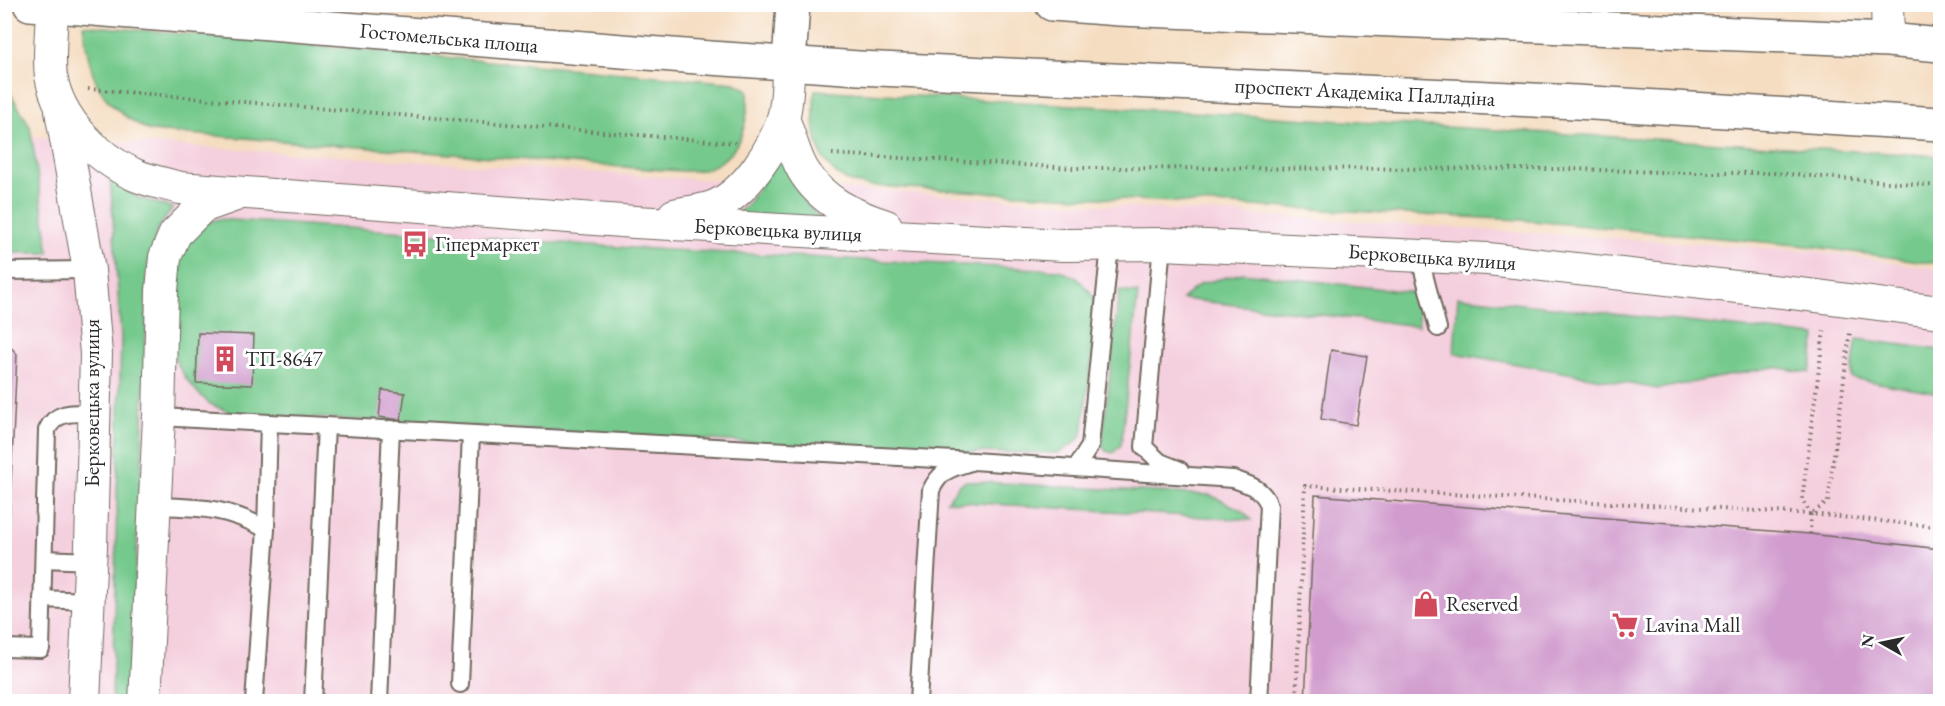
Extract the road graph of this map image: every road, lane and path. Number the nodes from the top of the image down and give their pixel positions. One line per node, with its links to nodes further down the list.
1 (793, 4): 8 (main road)
2 (1052, 4): 5 (main road)
3 (1887, 4): 6 (street)
4 (45, 5): 8 (main road, Гостомельська площа); 9 (street, Берковецька вулиця)
5 (1113, 7): 6 (main road)
6 (1888, 40): 7 (main road)
7 (1941, 45)
8 (789, 63): 11 (main road, проспект Академіка Палладіна); 12 (street, Берковецька вулиця)
9 (51, 75): 10 (street, Берковецька вулиця); 12 (path)
10 (61, 107): 14 (street, Берковецька вулиця); 20 (street, Берковецька вулиця)
11 (1941, 124)
12 (782, 149): 13 (path); 15 (street, Берковецька вулиця); 16 (street, Берковецька вулиця)
13 (1941, 186)
14 (246, 192): 15 (street, Берковецька вулиця); 27 (street, Берковецька вулиця)
15 (635, 222): 16 (street, Берковецька вулиця)
16 (921, 237): 18 (street, Берковецька вулиця)
17 (1162, 244): 18 (street, Берковецька вулиця); 19 (street, Берковецька вулиця); 34 (lane)
18 (1110, 245): 33 (lane)
19 (1419, 255): 22 (street, Берковецька вулиця); 23 (lane)
20 (88, 270): 21 (lane); 26 (street, Берковецька вулиця)
21 (4, 271)
22 (1941, 312)
23 (1438, 328)
24 (1824, 330): 36 (path)
25 (1850, 333): 36 (path)
26 (94, 413): 40 (lane); 41 (street, Берковецька вулиця)
27 (159, 417): 28 (lane); 35 (street, Берковецька вулиця)
28 (270, 423): 29 (lane); 38 (lane)
29 (326, 426): 30 (lane); 49 (lane)
30 (391, 429): 31 (lane); 50 (lane)
31 (471, 434): 32 (lane); 45 (lane)
32 (973, 461): 33 (lane); 51 (lane)
33 (1076, 468): 34 (lane)
34 (1195, 476): 52 (lane)
35 (154, 506): 38 (lane); 47 (street, Берковецька вулиця)
36 (1811, 514): 37 (path); 39 (path); 53 (path)
37 (1941, 527)
38 (266, 529): 48 (lane)
39 (1810, 534)
40 (44, 560): 41 (lane); 42 (lane)
41 (90, 561): 43 (street, Берковецька вулиця)
42 (42, 599): 43 (lane); 44 (lane)
43 (88, 601): 46 (street, Берковецька вулиця)
44 (4, 648)
45 (460, 684)
46 (84, 702)
47 (145, 702)
48 (254, 702)
49 (313, 702)
50 (379, 702)
51 (918, 702)
52 (1259, 702)
53 (1296, 702)

